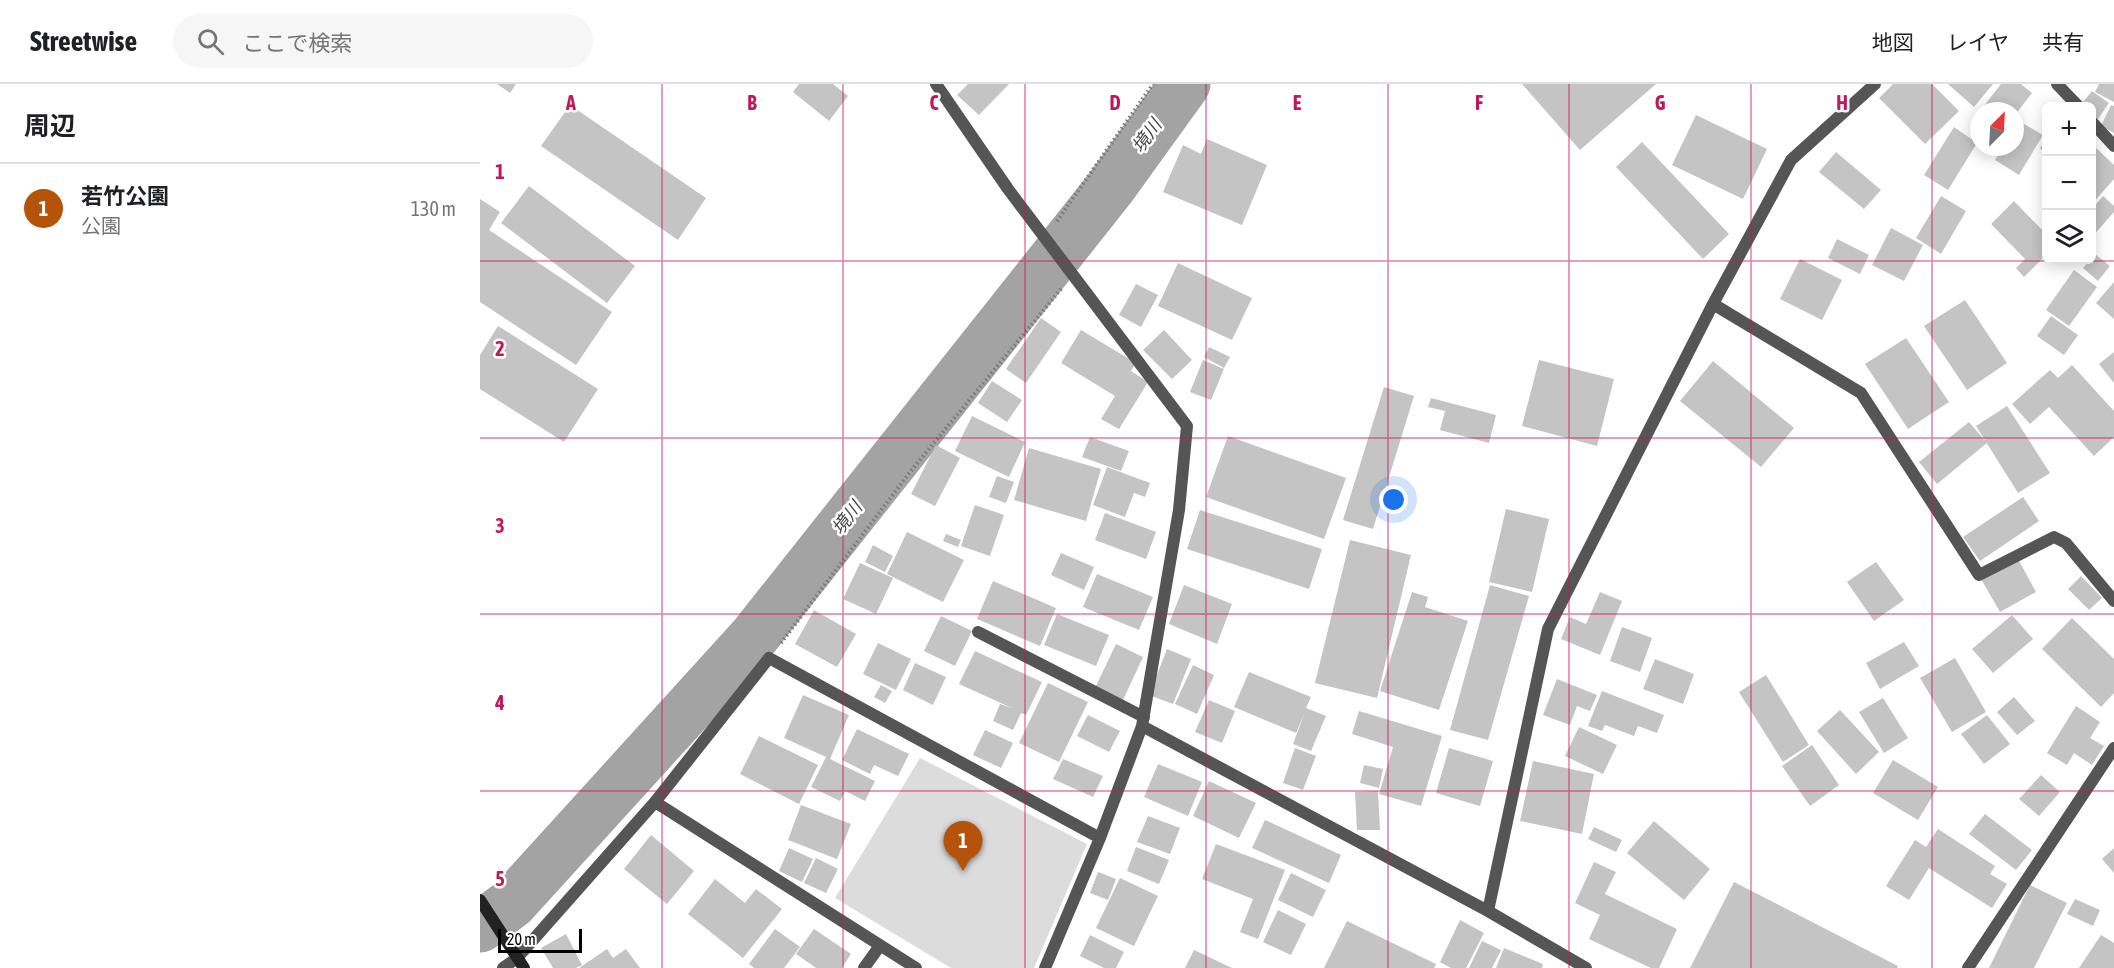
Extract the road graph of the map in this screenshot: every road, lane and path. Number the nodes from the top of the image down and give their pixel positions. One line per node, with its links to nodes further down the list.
1 (936, 84): 8 (street)
2 (1153, 84): 8 (path)
3 (1875, 84): 10 (street)
4 (2057, 84): 5 (street)
5 (2074, 102)
6 (2096, 127): 7 (street)
7 (2114, 146)
8 (1046, 238): 9 (street)
9 (1070, 271): 13 (path); 14 (street)
10 (1713, 304): 11 (street); 19 (street)
11 (2114, 601)
12 (978, 632): 14 (street)
13 (769, 658): 16 (street); 17 (street)
14 (1143, 722): 17 (street); 19 (street)
15 (2114, 748): 28 (street)
16 (655, 802): 20 (street); 21 (street)
17 (1100, 838): 26 (street)
18 (480, 900): 21 (street)
19 (1488, 911): 22 (street)
20 (879, 947): 24 (street); 25 (street)
21 (517, 958): 23 (street)
22 (1573, 965): 27 (street)
23 (503, 968)
24 (864, 968)
25 (915, 968)
26 (1045, 968)
27 (1586, 968)
28 (1968, 968)

